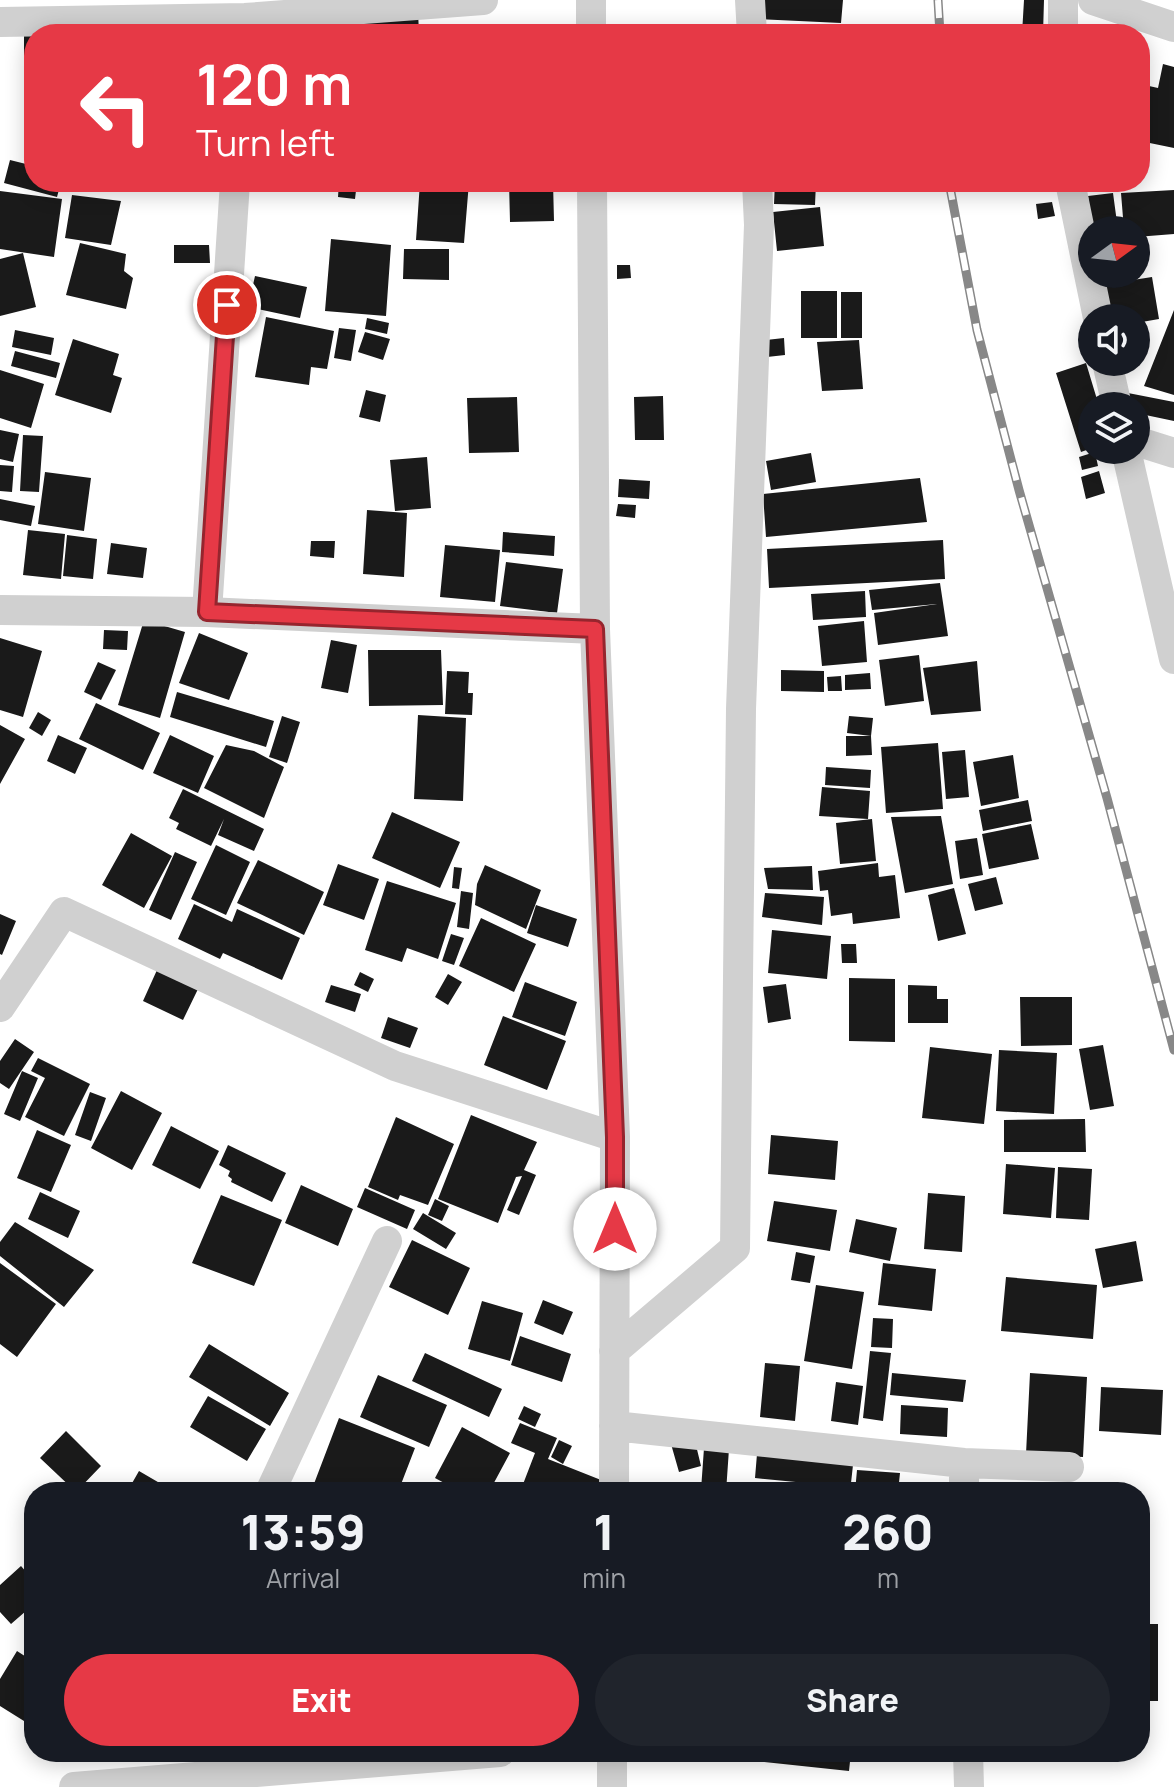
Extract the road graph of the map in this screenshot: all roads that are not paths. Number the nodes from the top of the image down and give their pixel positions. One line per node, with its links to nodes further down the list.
1 (483, 0): 9 (street)
2 (591, 0): 10 (street)
3 (750, 0): 11 (street)
4 (1063, 0): 12 (street)
5 (1093, 0): 13 (street)
6 (136, 10): 7 (street); 8 (street)
7 (0, 22)
8 (231, 24)
9 (263, 24)
10 (591, 24)
11 (751, 24)
12 (1063, 24)
13 (1174, 27)
14 (234, 192): 23 (street)
15 (592, 192): 24 (street)
16 (757, 192): 29 (street)
17 (1072, 192): 18 (street)
18 (1095, 304)
19 (1150, 445): 20 (street)
20 (1174, 453)
21 (1129, 464): 25 (street)
22 (0, 610): 23 (street)
23 (207, 612): 24 (street)
24 (595, 629): 27 (street)
25 (1174, 659)
26 (0, 1007): 27 (street)
27 (615, 1137): 29 (street)
28 (387, 1241): 33 (street)
29 (614, 1351): 30 (street)
30 (614, 1426): 32 (street); 34 (street)
31 (1069, 1467): 32 (street)
32 (964, 1477)
33 (275, 1482)
34 (614, 1482)
35 (145, 1762): 39 (street)
36 (374, 1762): 39 (street)
37 (612, 1762): 41 (street)
38 (968, 1762): 42 (street)
39 (136, 1781): 40 (street)
40 (74, 1787)
41 (612, 1787)
42 (969, 1787)

